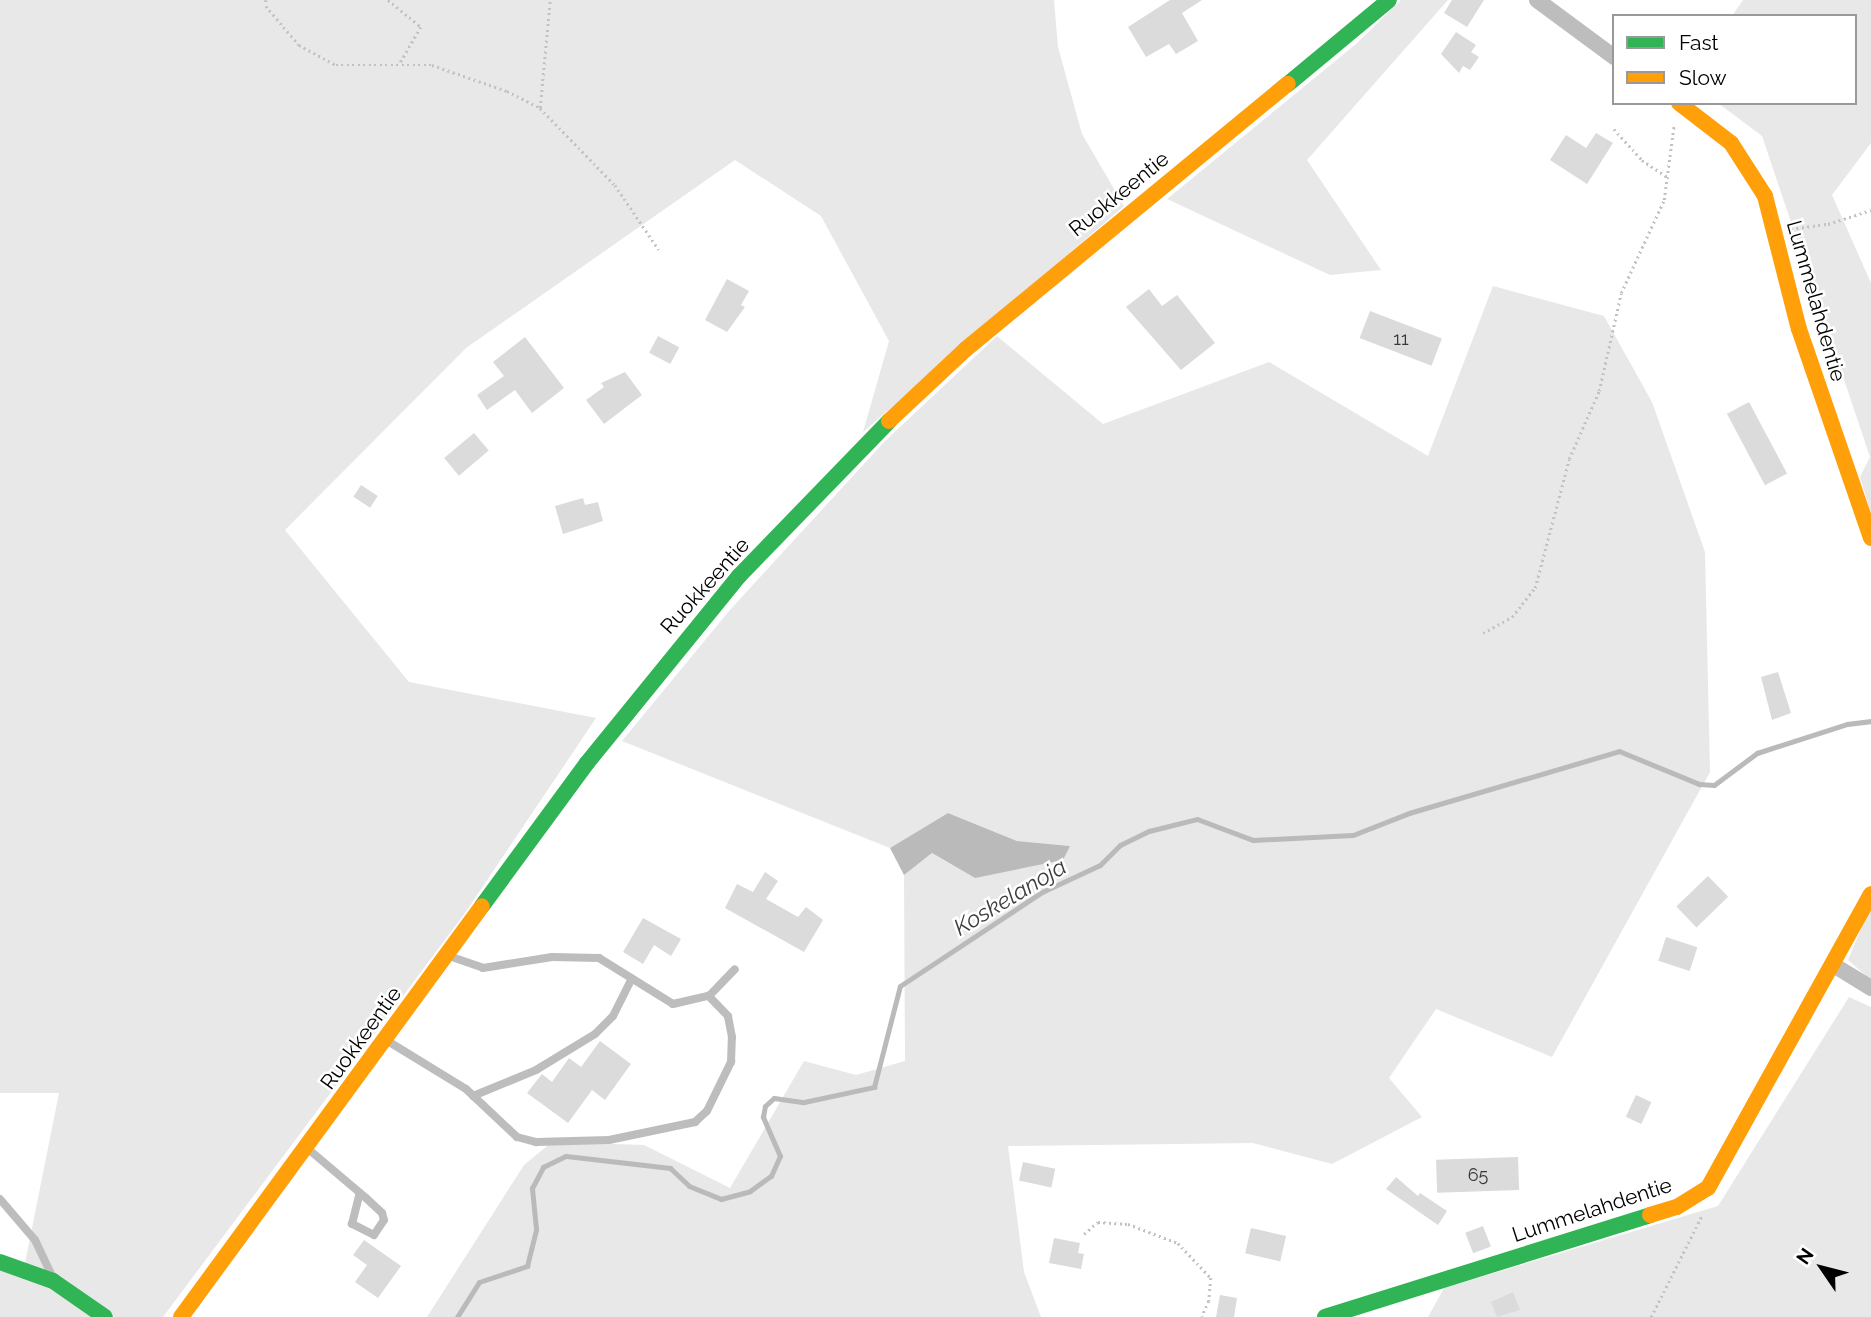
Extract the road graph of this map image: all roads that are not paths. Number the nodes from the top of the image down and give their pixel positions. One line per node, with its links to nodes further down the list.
1 (1389, 0): 7 (street, Ruokkeentie)
2 (1537, 0): 3 (street)
3 (1612, 56)
4 (1677, 109): 5 (street, Lummelahdentie)
5 (1871, 538)
6 (1871, 894): 8 (street, Lummelahdentie)
7 (447, 954): 10 (lane); 13 (street, Ruokkeentie)
8 (1835, 966): 11 (street); 22 (street, Lummelahdentie)
9 (735, 969): 12 (lane)
10 (632, 978): 12 (lane); 14 (lane)
11 (1871, 988)
12 (709, 996): 14 (lane)
13 (386, 1040): 14 (lane); 15 (street, Ruokkeentie)
14 (473, 1096)
15 (307, 1148): 16 (lane); 21 (street, Ruokkeentie)
16 (360, 1193): 16 (lane)
17 (0, 1199): 19 (lane)
18 (0, 1262): 19 (street)
19 (53, 1281): 20 (street)
20 (105, 1317)
21 (181, 1317)
22 (1325, 1317)

